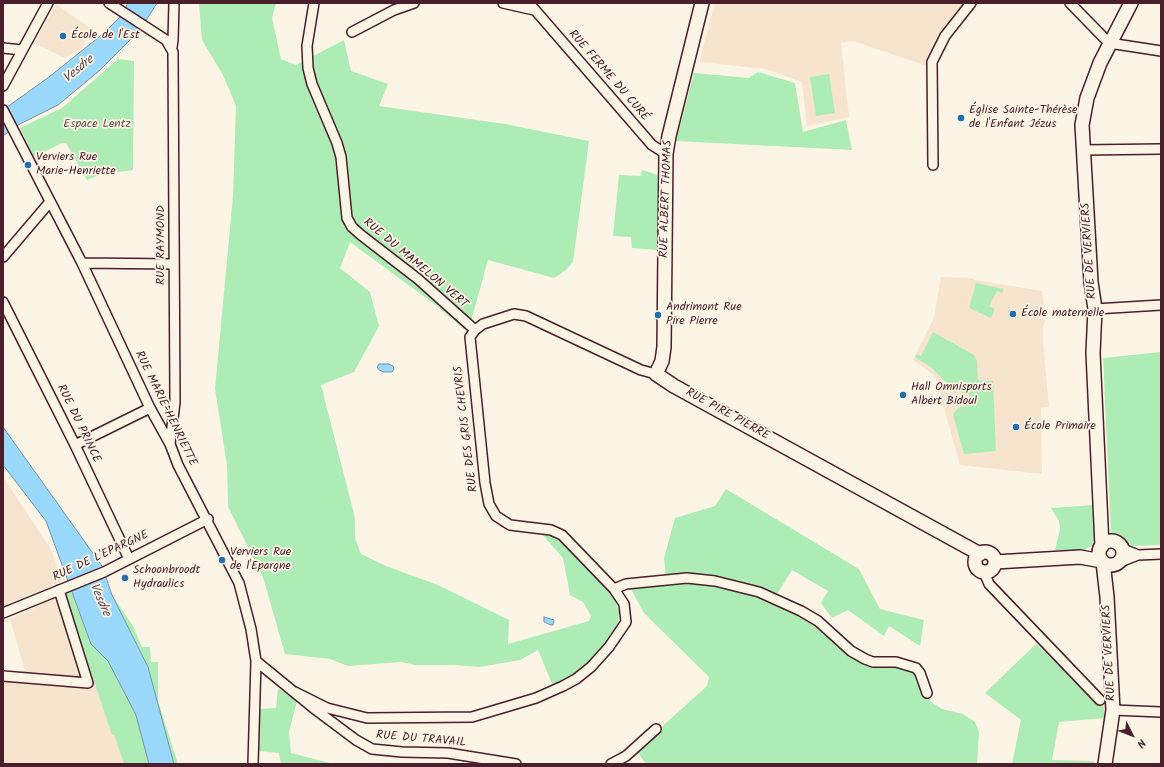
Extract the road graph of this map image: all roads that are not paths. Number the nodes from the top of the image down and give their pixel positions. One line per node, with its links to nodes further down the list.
1 (48, 3): 16 (street)
2 (109, 3): 14 (street)
3 (174, 3): 14 (street, RUE RAYMOND)
4 (314, 3): 31 (street, RUE DU MAMELON VERT)
5 (414, 3): 12 (street)
6 (503, 3): 11 (street, RUE FERME DU CURÉ)
7 (702, 3): 22 (street, RUE ALBERT THOMAS)
8 (971, 3): 23 (street)
9 (1070, 3): 13 (street)
10 (1131, 3): 13 (street, RUE DE VERVIERS)
11 (532, 6): 22 (street, RUE FERME DU CURÉ)
12 (352, 32)
13 (1109, 43): 17 (street); 21 (street, RUE DE VERVIERS)
14 (172, 47): 27 (street, RUE RAYMOND)
15 (3, 48): 16 (street)
16 (22, 50): 18 (street)
17 (1161, 52)
18 (3, 86)
19 (3, 110): 24 (street, RUE MARIE-HENRIETTE)
20 (1161, 149): 21 (street)
21 (1083, 150): 30 (street, RUE DE VERVIERS)
22 (666, 154): 32 (street, RUE ALBERT THOMAS)
23 (933, 165)
24 (49, 203): 25 (street); 26 (street, RUE MARIE-HENRIETTE)
25 (3, 257)
26 (82, 263): 27 (street); 33 (street, RUE MARIE-HENRIETTE)
27 (174, 264): 34 (street, RUE RAYMOND)
28 (3, 302): 35 (street, RUE DU PRINCE)
29 (1161, 305): 30 (street)
30 (1095, 310): 37 (street, RUE DE VERVIERS)
31 (472, 333): 32 (street, RUE PIRE PIERRE); 47 (street, RUE DES GRIS CHEVRIS)
32 (656, 374): 38 (street, RUE PIRE PIERRE)
33 (150, 408): 34 (street, RUE MARIE-HENRIETTE); 35 (street)
34 (170, 444): 36 (street, RUE MARIE-HENRIETTE)
35 (75, 446): 42 (street, RUE DU PRINCE)
36 (208, 519): 42 (street, RUE DE L'EPARGNE); 49 (street, RUE MARIE-HENRIETTE)
37 (1110, 546): 40 (street); 41 (street); 44 (street, RUE DE VERVIERS); 44 (street)
38 (980, 554): 43 (street); 45 (street)
39 (1161, 554): 40 (street)
40 (1138, 555): 44 (street)
41 (1085, 558): 43 (street); 44 (street)
42 (129, 559): 46 (street, RUE DE L'EPARGNE)
43 (995, 562): 45 (street)
44 (1109, 563): 54 (street, RUE DE VERVIERS)
45 (984, 572): 53 (street)
46 (61, 589): 48 (street, RUE DE L'EPARGNE); 50 (street)
47 (614, 589): 51 (street, RUE DES GRIS CHEVRIS); 52 (street)
48 (3, 613)
49 (256, 661): 51 (street); 57 (street, RUE MARIE-HENRIETTE)
50 (3, 676)
51 (295, 692): 58 (street, RUE DU TRAVAIL)
52 (927, 694)
53 (1100, 700)
54 (1113, 710): 55 (street); 60 (street, RUE DE VERVIERS)
55 (1161, 712)
56 (656, 729): 59 (street)
57 (253, 764)
58 (516, 764)
59 (611, 764)
60 (1105, 764)

